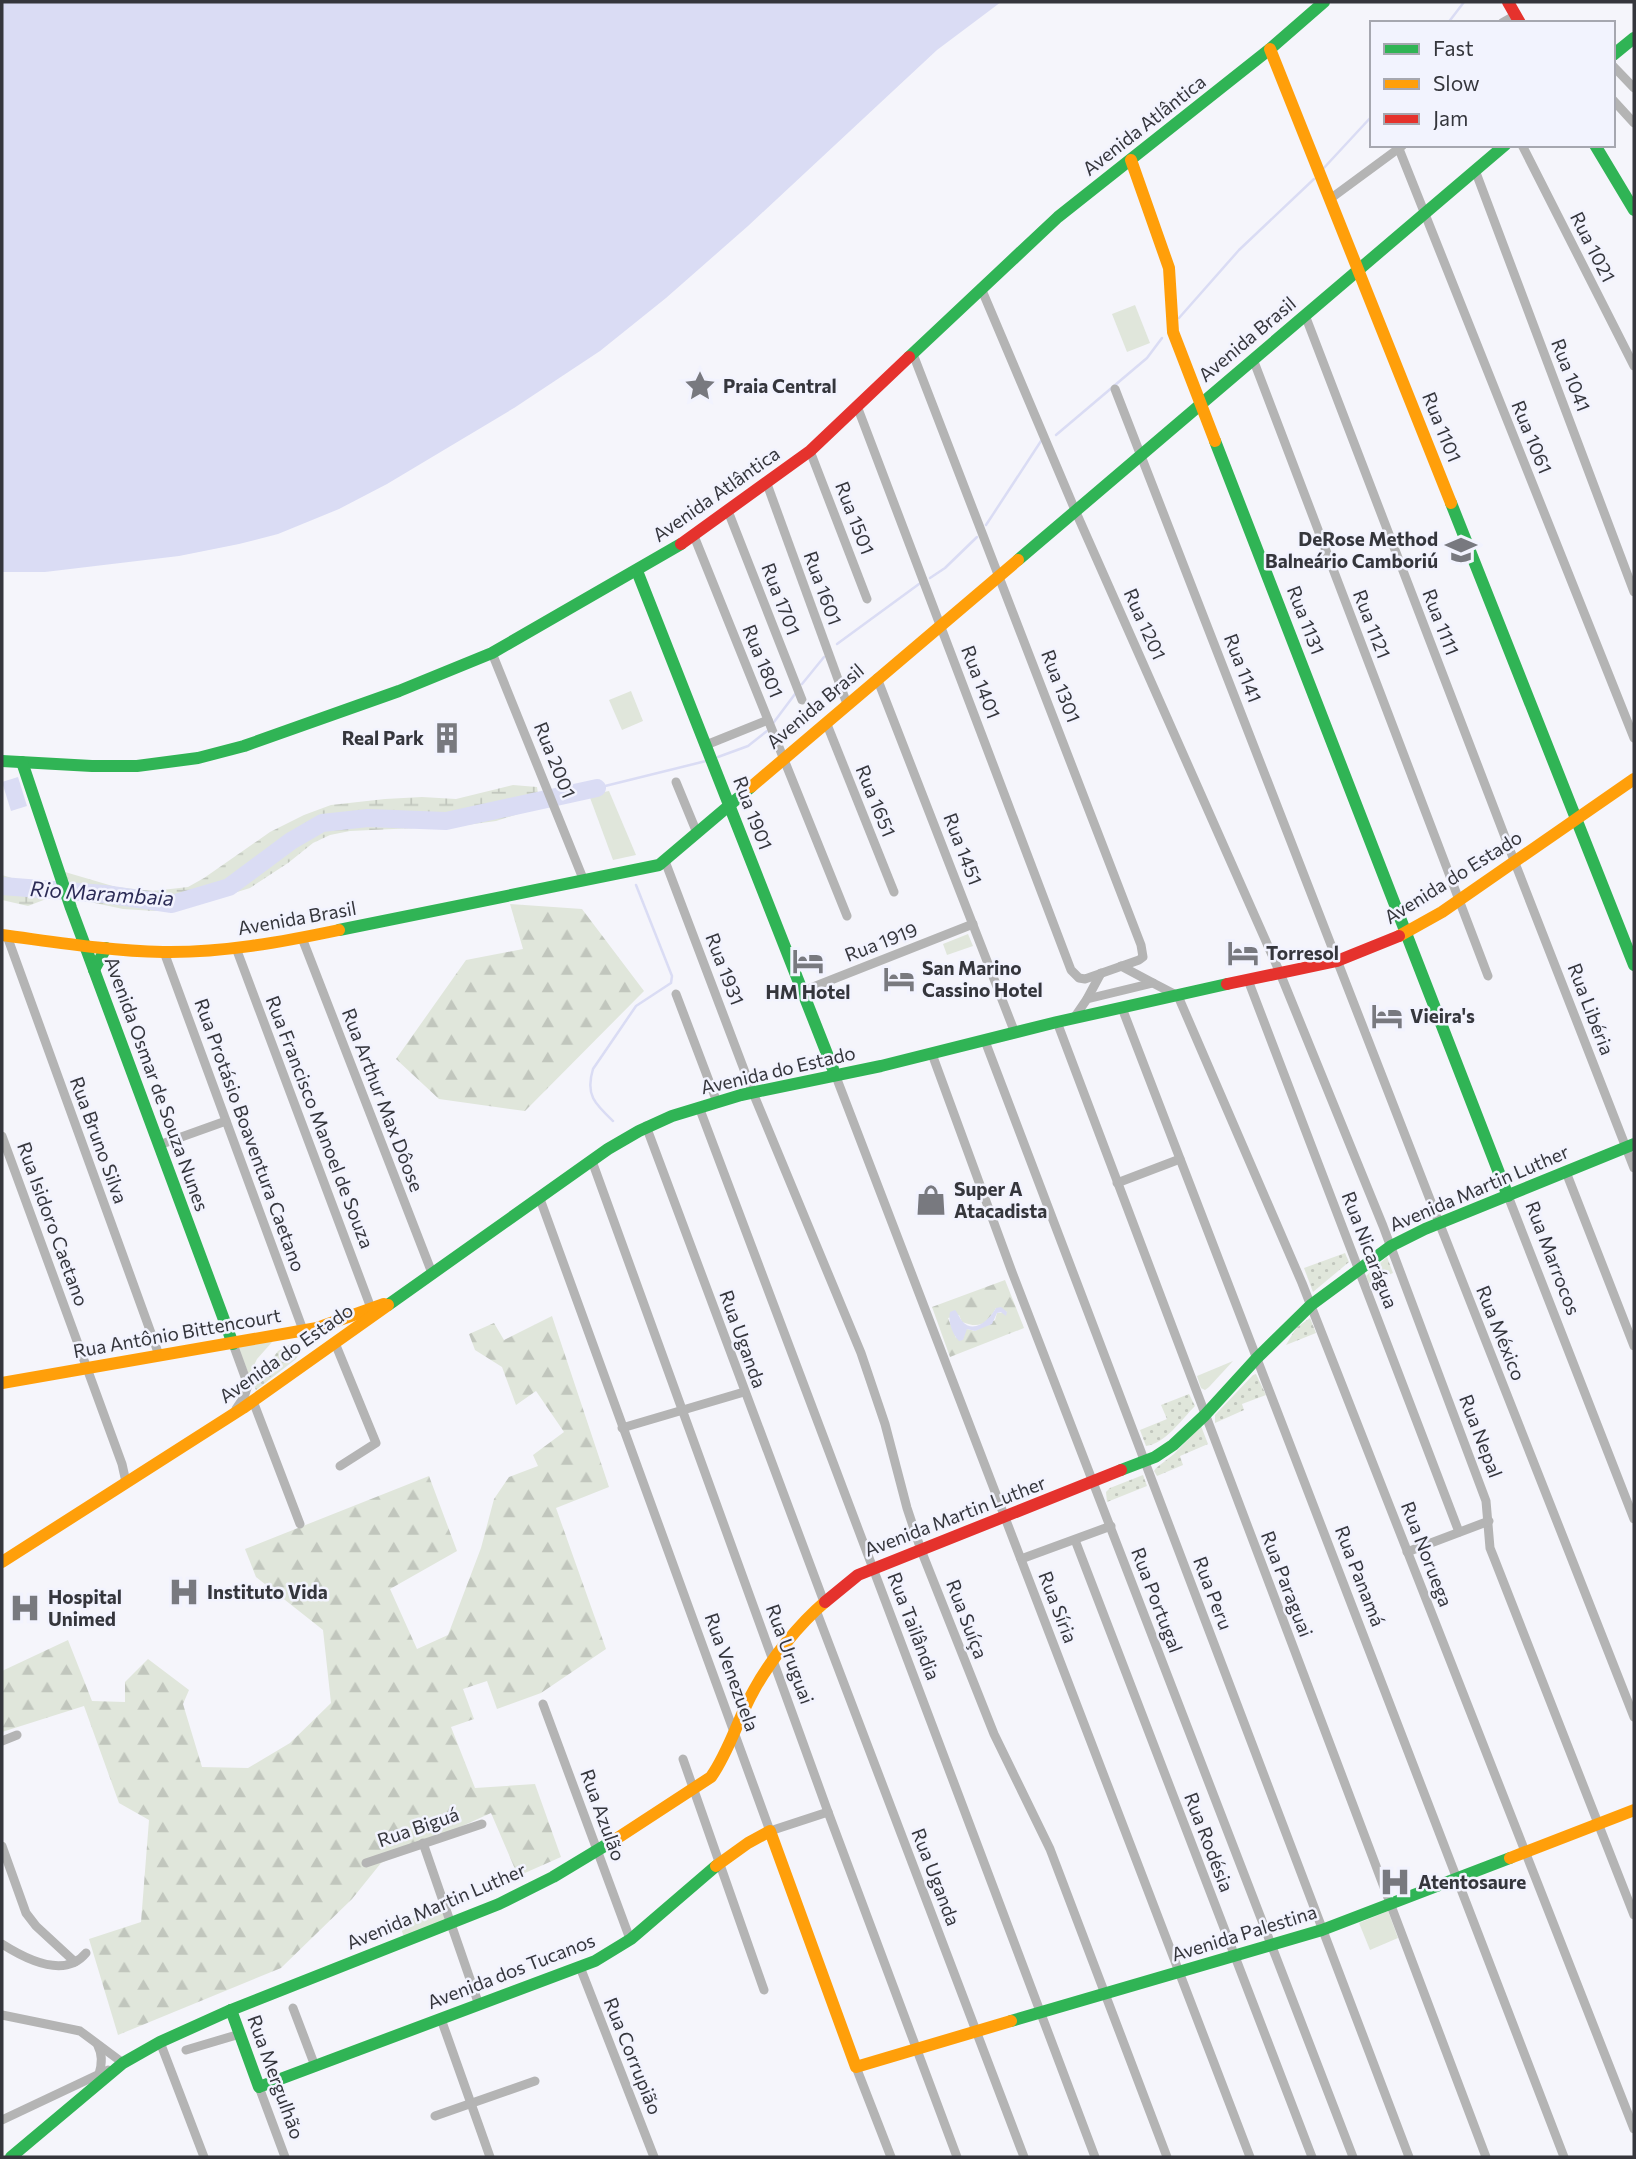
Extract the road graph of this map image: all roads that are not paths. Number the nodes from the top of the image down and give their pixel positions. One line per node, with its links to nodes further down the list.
1 (1324, 2): 5 (main road, Avenida Atlântica)
2 (1508, 2): 3 (main road)
3 (1518, 19)
4 (1633, 42): 6 (main road)
5 (1270, 49): 15 (main road, Avenida Atlântica); 17 (main road, Rua 1101)
6 (1615, 54)
7 (1615, 68): 8 (street)
8 (1634, 88)
9 (1615, 102): 10 (street)
10 (1634, 123)
11 (1401, 147): 17 (street); 19 (street, Rua 1061)
12 (1503, 147): 16 (main road, Avenida Brasil)
13 (1522, 147): 25 (street, Rua 1021)
14 (1596, 147): 18 (main road)
15 (1131, 160): 21 (main road, Avenida Atlântica); 27 (main road, Rua 1131)
16 (1475, 170): 19 (main road, Avenida Brasil); 37 (street, Rua 1041)
17 (1330, 200): 20 (main road, Rua 1101)
18 (1634, 210)
19 (1424, 214): 20 (main road, Avenida Brasil); 46 (street, Rua 1061)
20 (1358, 270): 22 (main road, Avenida Brasil); 54 (main road, Rua 1101)
21 (981, 288): 23 (main road, Avenida Atlântica); 32 (street, Rua 1201)
22 (1305, 315): 24 (main road, Avenida Brasil); 57 (street, Rua 1111)
23 (913, 354): 28 (main road, Avenida Atlântica); 36 (street, Rua 1301)
24 (1253, 359): 27 (main road, Avenida Brasil); 60 (street, Rua 1121)
25 (1634, 366)
26 (1115, 389): 30 (street, Rua 1141)
27 (1202, 403): 30 (main road, Avenida Brasil); 63 (main road, Rua 1131)
28 (857, 406): 29 (main road, Avenida Atlântica); 39 (street, Rua 1401)
29 (810, 451): 31 (main road, Avenida Atlântica); 38 (street, Rua 1501)
30 (1141, 454): 32 (main road, Avenida Brasil); 70 (street, Rua 1141)
31 (767, 484): 33 (main road, Avenida Atlântica); 43 (street, Rua 1601)
32 (1075, 510): 36 (main road, Avenida Brasil); 76 (street, Rua 1201)
33 (728, 511): 34 (main road, Avenida Atlântica); 42 (street, Rua 1701)
34 (694, 536): 35 (main road, Avenida Atlântica); 44 (street, Rua 1801)
35 (637, 571): 40 (main road, Avenida Atlântica); 47 (main road, Rua 1901)
36 (999, 575): 39 (main road, Avenida Brasil); 72 (street, Rua 1301)
37 (1634, 592)
38 (867, 599)
39 (940, 625): 41 (main road, Avenida Brasil); 74 (street, Rua 1401)
40 (492, 653): 50 (main road, Avenida Atlântica); 58 (street, Rua 2001)
41 (877, 678): 43 (main road, Avenida Brasil); 62 (street, Rua 1451)
42 (802, 700)
43 (847, 704): 45 (main road, Avenida Brasil)
44 (768, 720): 47 (street); 48 (street, Rua 1801)
45 (826, 722): 48 (main road, Avenida Brasil); 59 (street, Rua 1651)
46 (1634, 738)
47 (706, 745): 53 (main road, Rua 1901)
48 (783, 758): 53 (main road, Avenida Brasil); 61 (street, Rua 1801)
49 (2, 761): 50 (main road, Avenida Atlântica)
50 (22, 762): 66 (main road, Avenida Osmar de Souza Nunes)
51 (1634, 779): 54 (main road, Avenida do Estado)
52 (677, 782): 55 (street)
53 (729, 804): 55 (main road, Avenida Brasil); 80 (main road, Rua 1901)
54 (1577, 819): 57 (main road, Avenida do Estado); 71 (main road, Rua 1101)
55 (697, 833): 56 (main road, Avenida Brasil)
56 (665, 861): 58 (main road, Avenida Brasil); 91 (street, Rua 1931)
57 (1515, 863): 60 (main road, Avenida do Estado); 98 (street, Rua Libéria)
58 (584, 881): 65 (main road, Avenida Brasil)
59 (894, 892)
60 (1459, 901): 63 (main road, Avenida do Estado); 77 (street, Rua 1121)
61 (847, 916)
62 (973, 924): 80 (street, Rua 1919); 87 (street, Rua 1451)
63 (1406, 933): 70 (main road, Avenida do Estado); 104 (main road, Rua Marrocos)
64 (4, 936): 66 (main road, Avenida Brasil); 117 (street, Rua Bruno Silva)
65 (302, 938): 68 (main road, Avenida Brasil); 109 (street, Rua Arthur Max Dôose)
66 (85, 946): 67 (main road, Avenida Brasil); 73 (main road, Avenida Osmar de Souza Nunes)
67 (106, 948): 69 (main road, Avenida Brasil); 73 (main road)
68 (236, 948): 69 (main road, Avenida Brasil); 112 (street, Rua Francisco Manoel de Souza)
69 (164, 952): 94 (street, Rua Protásio Boaventura Caetano)
70 (1338, 961): 76 (main road, Avenida do Estado); 106 (street, Rua México)
71 (1634, 965)
72 (1121, 966): 75 (street, Rua 1301); 79 (street)
73 (94, 970): 97 (main road, Avenida Osmar de Souza Nunes)
74 (1071, 970): 75 (street, Rua 1301)
75 (1101, 973): 83 (street)
76 (1280, 973): 78 (main road, Avenida do Estado); 107 (street, Rua Nepal)
77 (1488, 976)
78 (1248, 980): 82 (main road, Avenida do Estado); 108 (street, Rua Nicarágua)
79 (1153, 983): 82 (street); 83 (street)
80 (803, 992): 90 (main road, Rua 1901)
81 (676, 994): 92 (street)
82 (1178, 996): 84 (main road, Avenida do Estado); 111 (street, Rua Noruega)
83 (1087, 999): 85 (street)
84 (1122, 1008): 85 (main road, Avenida do Estado); 99 (street, Rua Panamá)
85 (1074, 1018): 86 (main road, Avenida do Estado)
86 (1056, 1022): 87 (main road, Avenida do Estado); 103 (street, Rua Paraguai)
87 (1015, 1033): 88 (main road, Avenida do Estado)
88 (985, 1041): 89 (main road, Avenida do Estado); 127 (street, Rua Peru)
89 (932, 1054): 90 (main road, Avenida do Estado); 130 (street, Rua Portugal)
90 (835, 1072): 91 (main road, Avenida do Estado); 131 (street, Rua Síria)
91 (752, 1091): 92 (main road, Avenida do Estado); 138 (street, Rua Suíça)
92 (717, 1102): 93 (main road, Avenida do Estado)
93 (699, 1107): 95 (main road, Avenida do Estado); 142 (street, Rua Tailândia)
94 (226, 1121): 97 (street); 113 (street, Rua Protásio Boaventura Caetano)
95 (646, 1126): 100 (main road, Avenida do Estado); 121 (street, Rua Uganda)
96 (2, 1136): 119 (street, Rua Isidoro Caetano)
97 (159, 1145): 114 (main road, Avenida Osmar de Souza Nunes)
98 (1630, 1146): 101 (street, Rua Libéria); 102 (main road, Avenida Martin Luther)
99 (1180, 1159): 103 (street); 118 (street, Rua Panamá)
100 (592, 1161): 105 (main road, Avenida do Estado); 123 (street, Rua Uruguai)
101 (1634, 1168)
102 (1566, 1172): 104 (main road, Avenida Martin Luther); 116 (street)
103 (1117, 1183): 125 (street, Rua Paraguai)
104 (1508, 1196): 106 (main road, Avenida Martin Luther); 132 (street, Rua Marrocos)
105 (540, 1199): 109 (main road, Avenida do Estado); 126 (street, Rua Venezuela)
106 (1439, 1224): 107 (main road, Avenida Martin Luther); 146 (street, Rua México)
107 (1391, 1246): 108 (main road, Avenida Martin Luther); 133 (street, Rua Nepal)
108 (1358, 1268): 111 (main road, Avenida Martin Luther); 136 (street, Rua Nicarágua)
109 (432, 1273): 110 (main road, Avenida do Estado)
110 (396, 1299): 112 (main road, Rua Antônio Bittencourt); 115 (main road, Avenida do Estado)
111 (1311, 1306): 118 (main road, Avenida Martin Luther); 139 (street, Rua Noruega)
112 (371, 1308): 113 (main road, Rua Antônio Bittencourt)
113 (303, 1330): 114 (main road, Rua Antônio Bittencourt)
114 (233, 1343): 117 (main road, Rua Antônio Bittencourt); 124 (street, Avenida Osmar de Souza Nunes)
115 (335, 1343): 122 (main road, Avenida do Estado); 128 (street)
116 (1634, 1346)
117 (159, 1355): 119 (main road, Rua Antônio Bittencourt)
118 (1257, 1358): 125 (main road, Avenida Martin Luther); 163 (street, Rua Panamá)
119 (87, 1368): 120 (main road, Rua Antônio Bittencourt); 129 (street, Rua Isidoro Caetano)
120 (4, 1380)
121 (744, 1392): 123 (street); 143 (street, Rua Uganda)
122 (253, 1401): 124 (main road, Avenida do Estado); 134 (street)
123 (683, 1410): 126 (street); 144 (street, Rua Uruguai)
124 (232, 1415): 129 (main road, Avenida do Estado)
125 (1205, 1415): 127 (main road, Avenida Martin Luther); 164 (street, Rua Paraguai)
126 (622, 1428): 147 (street, Rua Venezuela)
127 (1144, 1463): 130 (main road, Avenida Martin Luther); 167 (street, Rua Peru)
128 (340, 1466)
129 (126, 1482): 141 (main road, Avenida do Estado)
130 (1094, 1483): 131 (main road, Avenida Martin Luther); 135 (street, Rua Portugal)
131 (1005, 1517): 138 (main road, Avenida Martin Luther); 140 (street, Rua Síria)
132 (1634, 1520)
133 (1489, 1521): 136 (street); 155 (street, Rua Nepal)
134 (300, 1524)
135 (1111, 1526): 137 (street); 170 (street, Rua Portugal)
136 (1460, 1532): 139 (street)
137 (1074, 1539): 140 (street); 172 (street, Rua Rodésia)
138 (921, 1550): 142 (main road, Avenida Martin Luther); 177 (street, Rua Suíça)
139 (1407, 1552): 160 (street, Rua Noruega)
140 (1021, 1559): 175 (street, Rua Síria)
141 (2, 1562)
142 (873, 1568): 143 (main road, Avenida Martin Luther); 181 (street, Rua Tailândia)
143 (820, 1606): 144 (main road, Avenida Martin Luther); 184 (street, Rua Uganda)
144 (774, 1660): 147 (main road, Avenida Martin Luther); 153 (street, Rua Uruguai)
145 (543, 1704): 159 (street, Rua Azulão)
146 (1634, 1717)
147 (734, 1732): 151 (main road, Avenida Martin Luther); 156 (street, Rua Venezuela)
148 (17, 1735): 149 (street)
149 (2, 1741)
150 (683, 1759): 151 (street)
151 (694, 1789): 159 (main road, Avenida Martin Luther); 162 (street)
152 (1634, 1810): 155 (main road, Avenida Palestina)
153 (828, 1812): 156 (street, Avenida dos Tucanos); 188 (street, Rua Uruguai)
154 (482, 1824): 157 (street, Rua Biguá)
155 (1598, 1824): 160 (main road, Avenida Palestina); 165 (street, Rua Nepal)
156 (770, 1832): 162 (main road, Avenida dos Tucanos); 192 (main road, Rua Venezuela)
157 (423, 1843): 161 (street, Rua Biguá); 166 (street)
158 (2, 1846): 173 (street)
159 (597, 1850): 166 (main road, Avenida Martin Luther); 168 (street, Rua Azulão)
160 (1526, 1853): 163 (main road, Avenida Palestina); 199 (street, Rua Noruega)
161 (366, 1863)
162 (720, 1863): 168 (main road, Avenida dos Tucanos); 176 (street)
163 (1458, 1879): 164 (main road, Avenida Palestina); 215 (street, Rua Panamá)
164 (1390, 1905): 167 (main road, Avenida Palestina); 214 (street, Rua Paraguai)
165 (1634, 1915)
166 (451, 1924): 178 (street); 180 (main road, Avenida Martin Luther)
167 (1322, 1930): 170 (main road, Avenida Palestina); 213 (street, Rua Peru)
168 (630, 1939): 174 (main road, Avenida dos Tucanos)
169 (2, 1944): 173 (street)
170 (1272, 1946): 172 (main road, Avenida Palestina); 212 (street, Rua Portugal)
171 (86, 1953): 173 (street)
172 (1235, 1957): 175 (main road, Avenida Palestina); 211 (street, Rua Rodésia)
173 (75, 1962)
174 (580, 1967): 178 (main road, Avenida dos Tucanos); 204 (street, Rua Corrupião)
175 (1180, 1973): 177 (main road, Avenida Palestina); 210 (street, Rua Síria)
176 (764, 1990)
177 (1105, 1994): 181 (main road, Avenida Palestina); 209 (street, Rua Suíça)
178 (478, 2005): 183 (main road, Avenida dos Tucanos)
179 (293, 2008): 191 (street)
180 (231, 2010): 185 (main road, Rua Mergulhão); 187 (main road, Avenida Martin Luther)
181 (1041, 2013): 184 (main road, Avenida Palestina); 208 (street, Rua Tailândia)
182 (2, 2015): 186 (street)
183 (440, 2019): 191 (main road, Avenida dos Tucanos); 196 (street)
184 (976, 2032): 188 (main road, Avenida Palestina); 207 (street, Rua Uganda)
185 (240, 2034): 189 (street); 195 (main road, Rua Mergulhão)
186 (96, 2042): 190 (street); 193 (street)
187 (160, 2042): 190 (main road, Avenida Martin Luther); 201 (street)
188 (916, 2049): 192 (main road, Avenida Palestina); 206 (street, Rua Uruguai)
189 (186, 2050)
190 (122, 2063): 193 (street); 200 (main road, Avenida Martin Luther)
191 (314, 2066): 195 (main road, Avenida dos Tucanos)
192 (856, 2067): 205 (street, Rua Venezuela)
193 (99, 2074): 198 (street)
194 (535, 2081): 196 (street)
195 (259, 2087): 202 (street, Rua Mergulhão)
196 (471, 2104): 197 (street); 203 (street)
197 (435, 2116)
198 (2, 2120)
199 (1634, 2127)
200 (11, 2157)
201 (204, 2157)
202 (285, 2157)
203 (490, 2157)
204 (654, 2157)
205 (891, 2157)
206 (957, 2157)
207 (1024, 2157)
208 (1095, 2157)
209 (1167, 2157)
210 (1250, 2157)
211 (1312, 2157)
212 (1353, 2157)
213 (1409, 2157)
214 (1486, 2157)
215 (1564, 2157)

